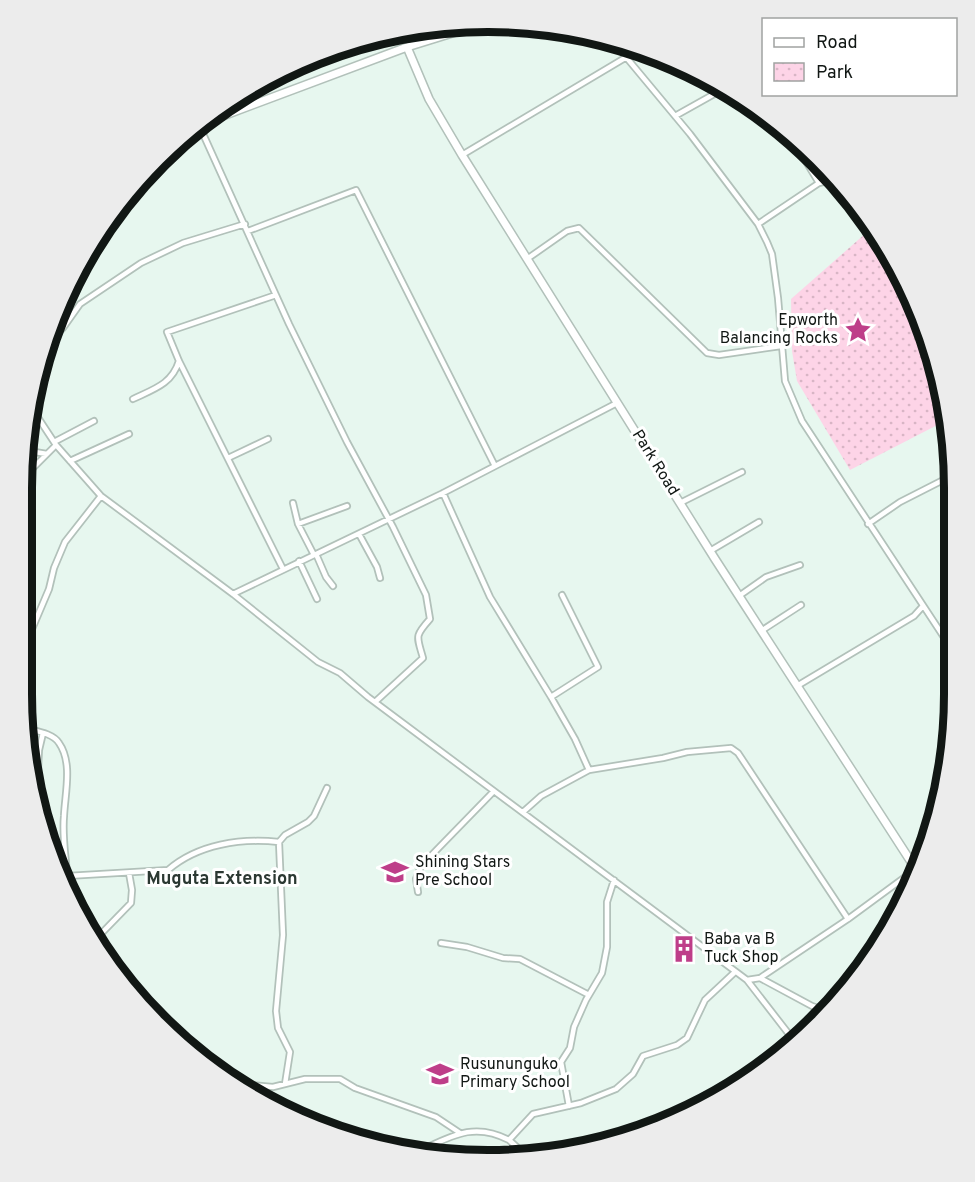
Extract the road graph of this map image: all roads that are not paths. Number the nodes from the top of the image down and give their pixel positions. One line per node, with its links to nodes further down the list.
1 (454, 32): 2 (street)
2 (406, 47): 7 (street); 11 (street, Park Road)
3 (630, 55): 4 (street)
4 (626, 57): 9 (street); 11 (street)
5 (716, 93): 9 (street)
6 (240, 104): 7 (street)
7 (245, 107): 8 (street)
8 (225, 115)
9 (675, 116): 16 (street)
10 (201, 134): 15 (street)
11 (462, 155): 18 (street, Park Road)
12 (807, 162): 14 (street)
13 (825, 182): 14 (street)
14 (819, 183): 16 (street)
15 (245, 224): 17 (street); 20 (street)
16 (758, 224): 21 (street)
17 (248, 231): 19 (street); 34 (street)
18 (527, 259): 21 (street); 24 (street, Park Road)
19 (276, 295): 22 (street); 43 (street)
20 (59, 331)
21 (781, 346): 46 (street)
22 (179, 361): 23 (street); 32 (street)
23 (133, 399)
24 (617, 403): 34 (street); 41 (street, Park Road)
25 (37, 416): 29 (street)
26 (94, 421): 29 (street)
27 (129, 434): 33 (street)
28 (268, 439): 32 (street)
29 (55, 444): 31 (street); 33 (street)
30 (33, 452): 31 (street)
31 (46, 454): 35 (street)
32 (228, 459): 52 (street)
33 (70, 461): 39 (street)
34 (495, 465): 38 (street)
35 (32, 469)
36 (742, 472): 41 (street)
37 (944, 480): 46 (street)
38 (443, 493): 43 (street); 65 (street)
39 (101, 496): 55 (street); 61 (street)
40 (293, 503): 45 (street)
41 (680, 503): 48 (street, Park Road)
42 (347, 506): 45 (street)
43 (388, 520): 47 (street); 66 (street)
44 (759, 522): 48 (street)
45 (298, 524): 49 (street)
46 (868, 524): 60 (street)
47 (359, 534): 49 (street); 53 (street)
48 (710, 551): 57 (street, Park Road)
49 (315, 554): 50 (street); 54 (street)
50 (299, 561): 52 (street); 58 (street)
51 (800, 564): 57 (street)
52 (283, 569): 55 (street)
53 (380, 578)
54 (333, 586)
55 (233, 594): 66 (street)
56 (562, 595): 65 (street)
57 (740, 596): 62 (street, Park Road)
58 (317, 599)
59 (801, 605): 62 (street)
60 (923, 606): 63 (street); 64 (street)
61 (32, 629)
62 (761, 631): 64 (street, Park Road)
63 (944, 638)
64 (797, 686): 75 (street, Park Road)
65 (551, 697): 69 (street)
66 (375, 702): 72 (street)
67 (33, 730): 68 (street)
68 (43, 733): 70 (street); 76 (street)
69 (589, 770): 73 (street); 82 (street)
70 (38, 771)
71 (327, 788): 74 (street)
72 (494, 791): 73 (street); 81 (street)
73 (523, 812): 80 (street)
74 (279, 842): 77 (street); 91 (street)
75 (912, 862)
76 (67, 870)
77 (129, 873): 78 (street); 83 (street)
78 (69, 876)
79 (904, 879): 82 (street)
80 (614, 880): 85 (street); 88 (street)
81 (418, 892)
82 (848, 919): 86 (street)
83 (100, 935)
84 (441, 943): 88 (street)
85 (735, 972): 87 (street); 93 (street)
86 (760, 978): 87 (street); 89 (street)
87 (747, 980): 90 (street)
88 (589, 995): 93 (street)
89 (818, 1008)
90 (790, 1035)
91 (285, 1084): 92 (street); 94 (street)
92 (256, 1087)
93 (569, 1106): 95 (street)
94 (460, 1133): 95 (street); 96 (street)
95 (509, 1140): 97 (street)
96 (428, 1147)
97 (520, 1150)

